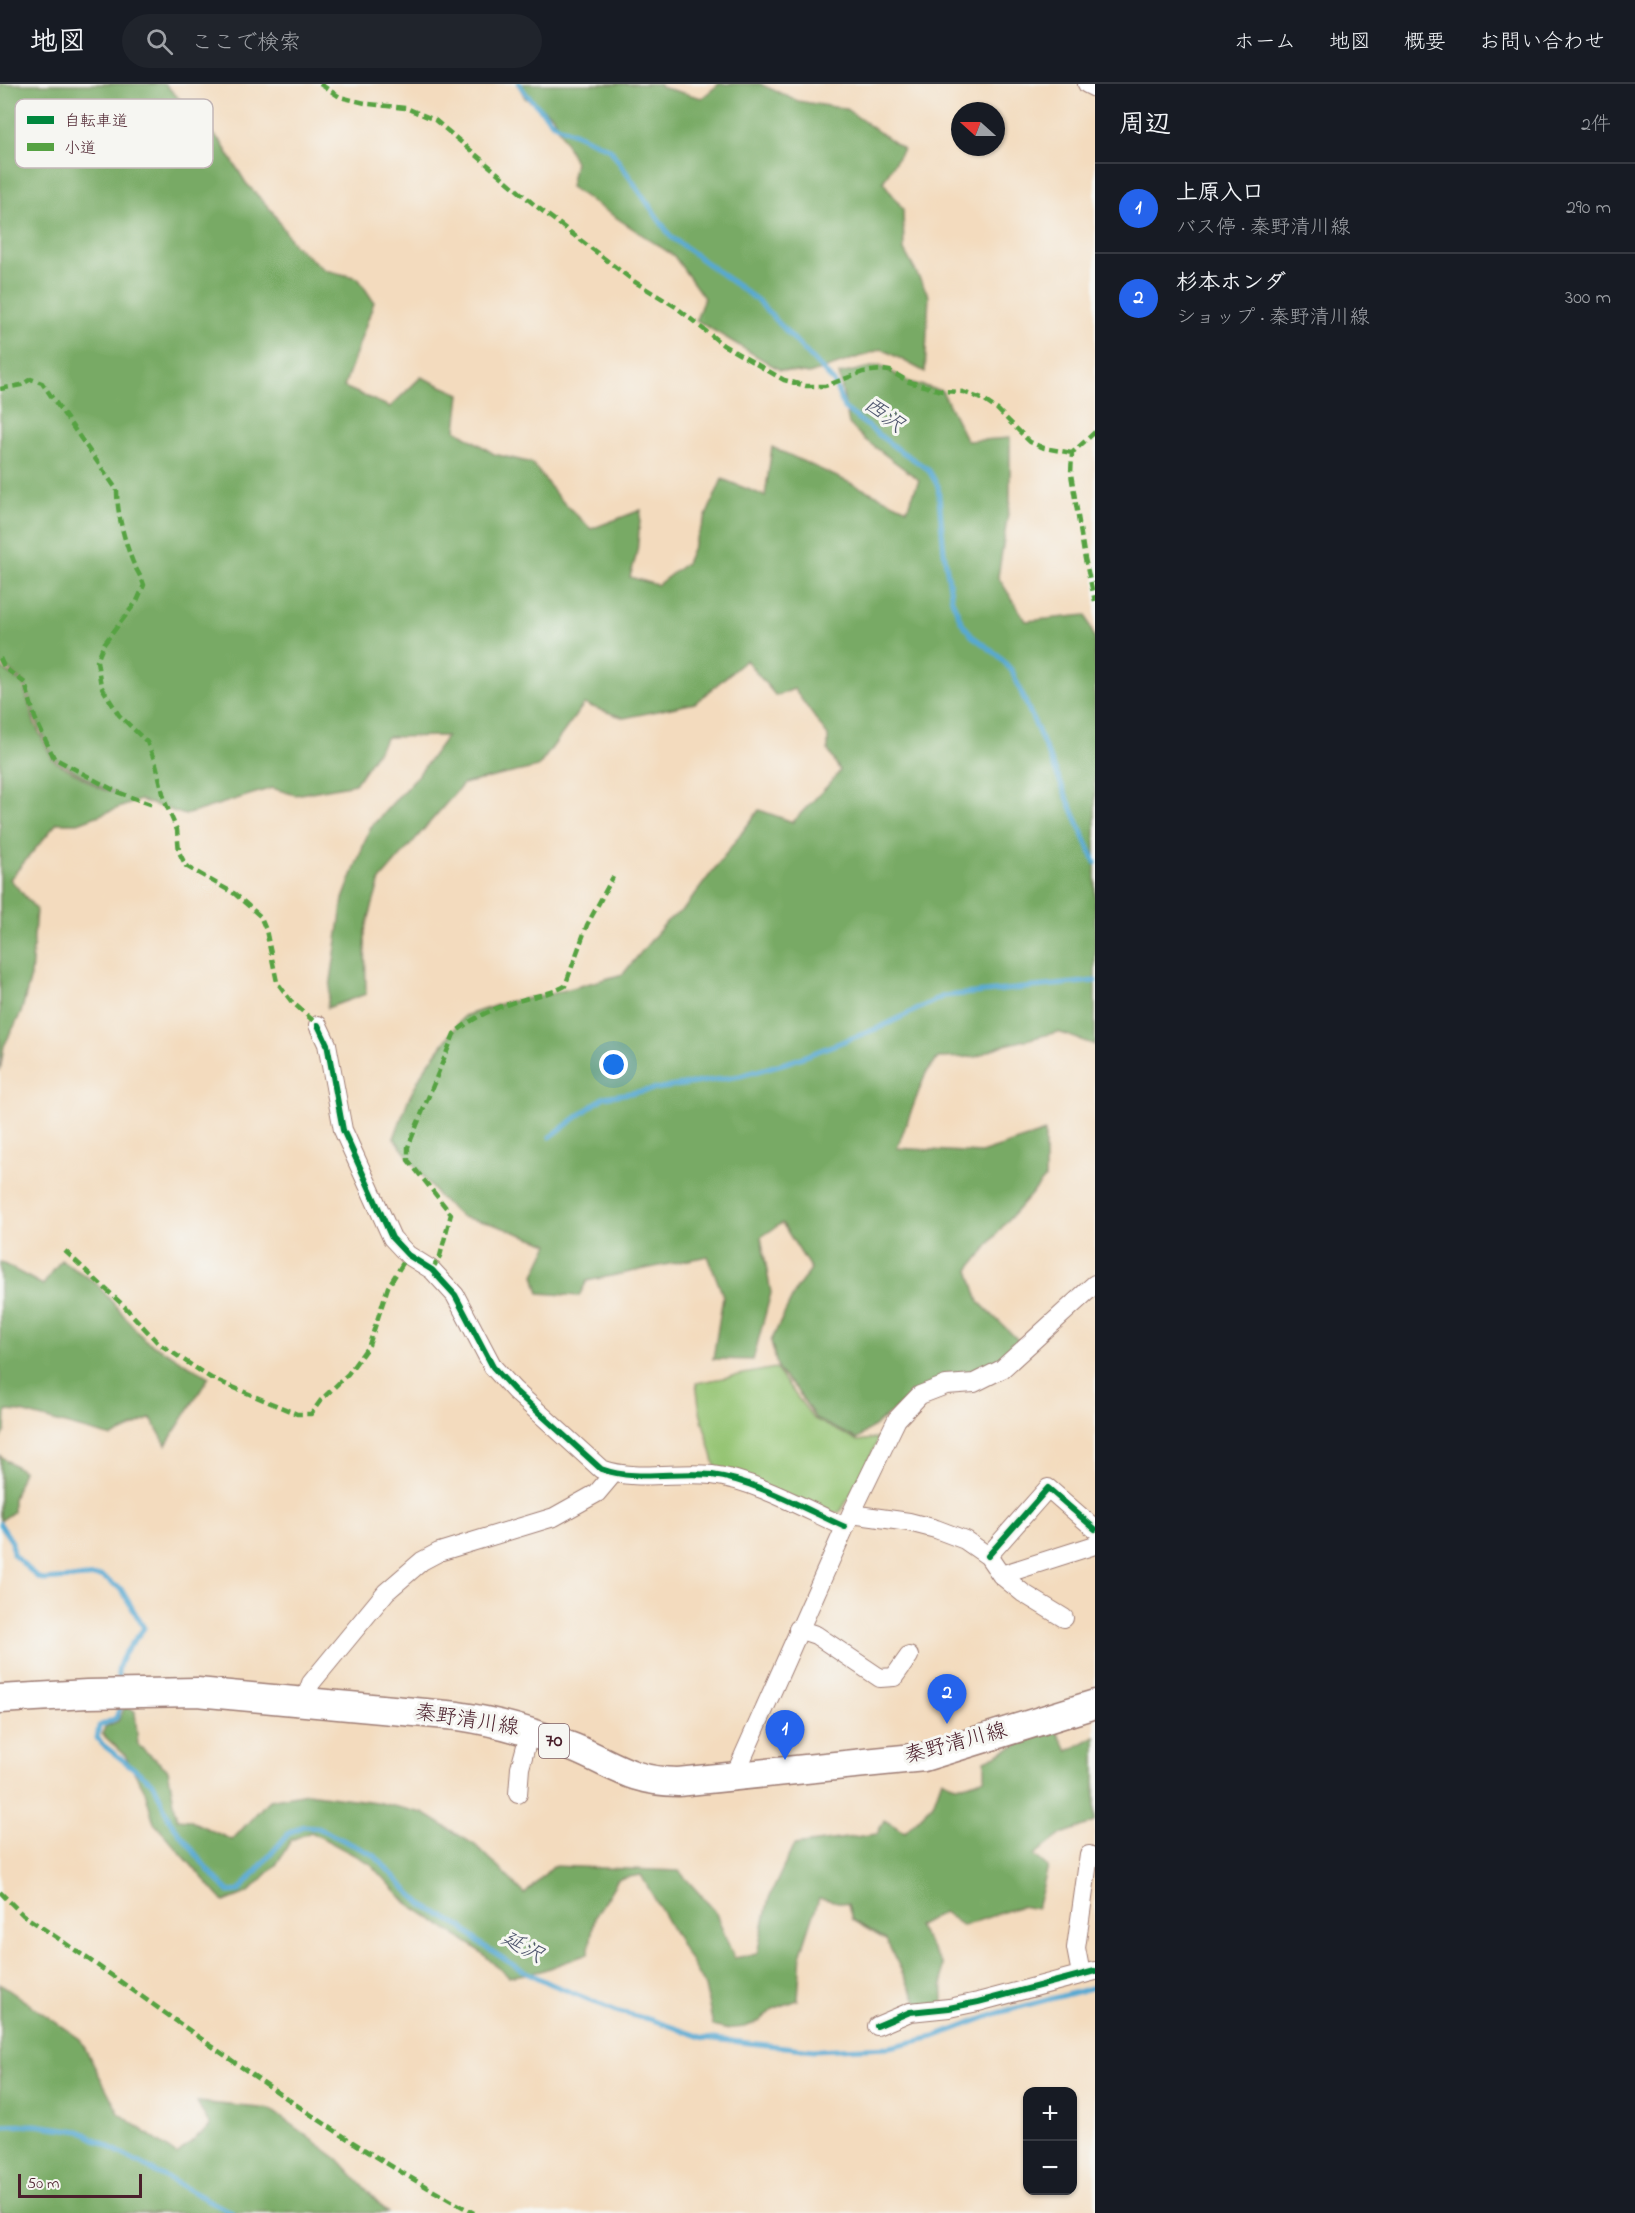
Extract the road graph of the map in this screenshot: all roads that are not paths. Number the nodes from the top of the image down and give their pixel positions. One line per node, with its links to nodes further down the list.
1 (1088, 84): 2 (street)
2 (1095, 88)
3 (318, 1025): 5 (street)
4 (1095, 1284): 6 (street)
5 (613, 1474): 6 (street); 15 (street)
6 (848, 1520): 9 (street); 12 (street)
7 (1095, 1529): 9 (street)
8 (1095, 1545): 10 (street)
9 (988, 1556): 10 (street)
10 (1001, 1575): 11 (street)
11 (1064, 1618)
12 (798, 1629): 13 (street); 18 (street)
13 (909, 1656)
14 (0, 1699): 15 (main road, 秦野清川線 / 70)
15 (304, 1703): 17 (main road, 秦野清川線 / 70)
16 (1095, 1704): 18 (main road, 秦野清川線 / 70)
17 (530, 1731): 18 (main road, 秦野清川線 / 70); 19 (street)
18 (734, 1777)
19 (518, 1794)
20 (1089, 1855): 21 (street)
21 (1089, 1901): 22 (street)
22 (1088, 1972): 23 (street)
23 (877, 2026)

